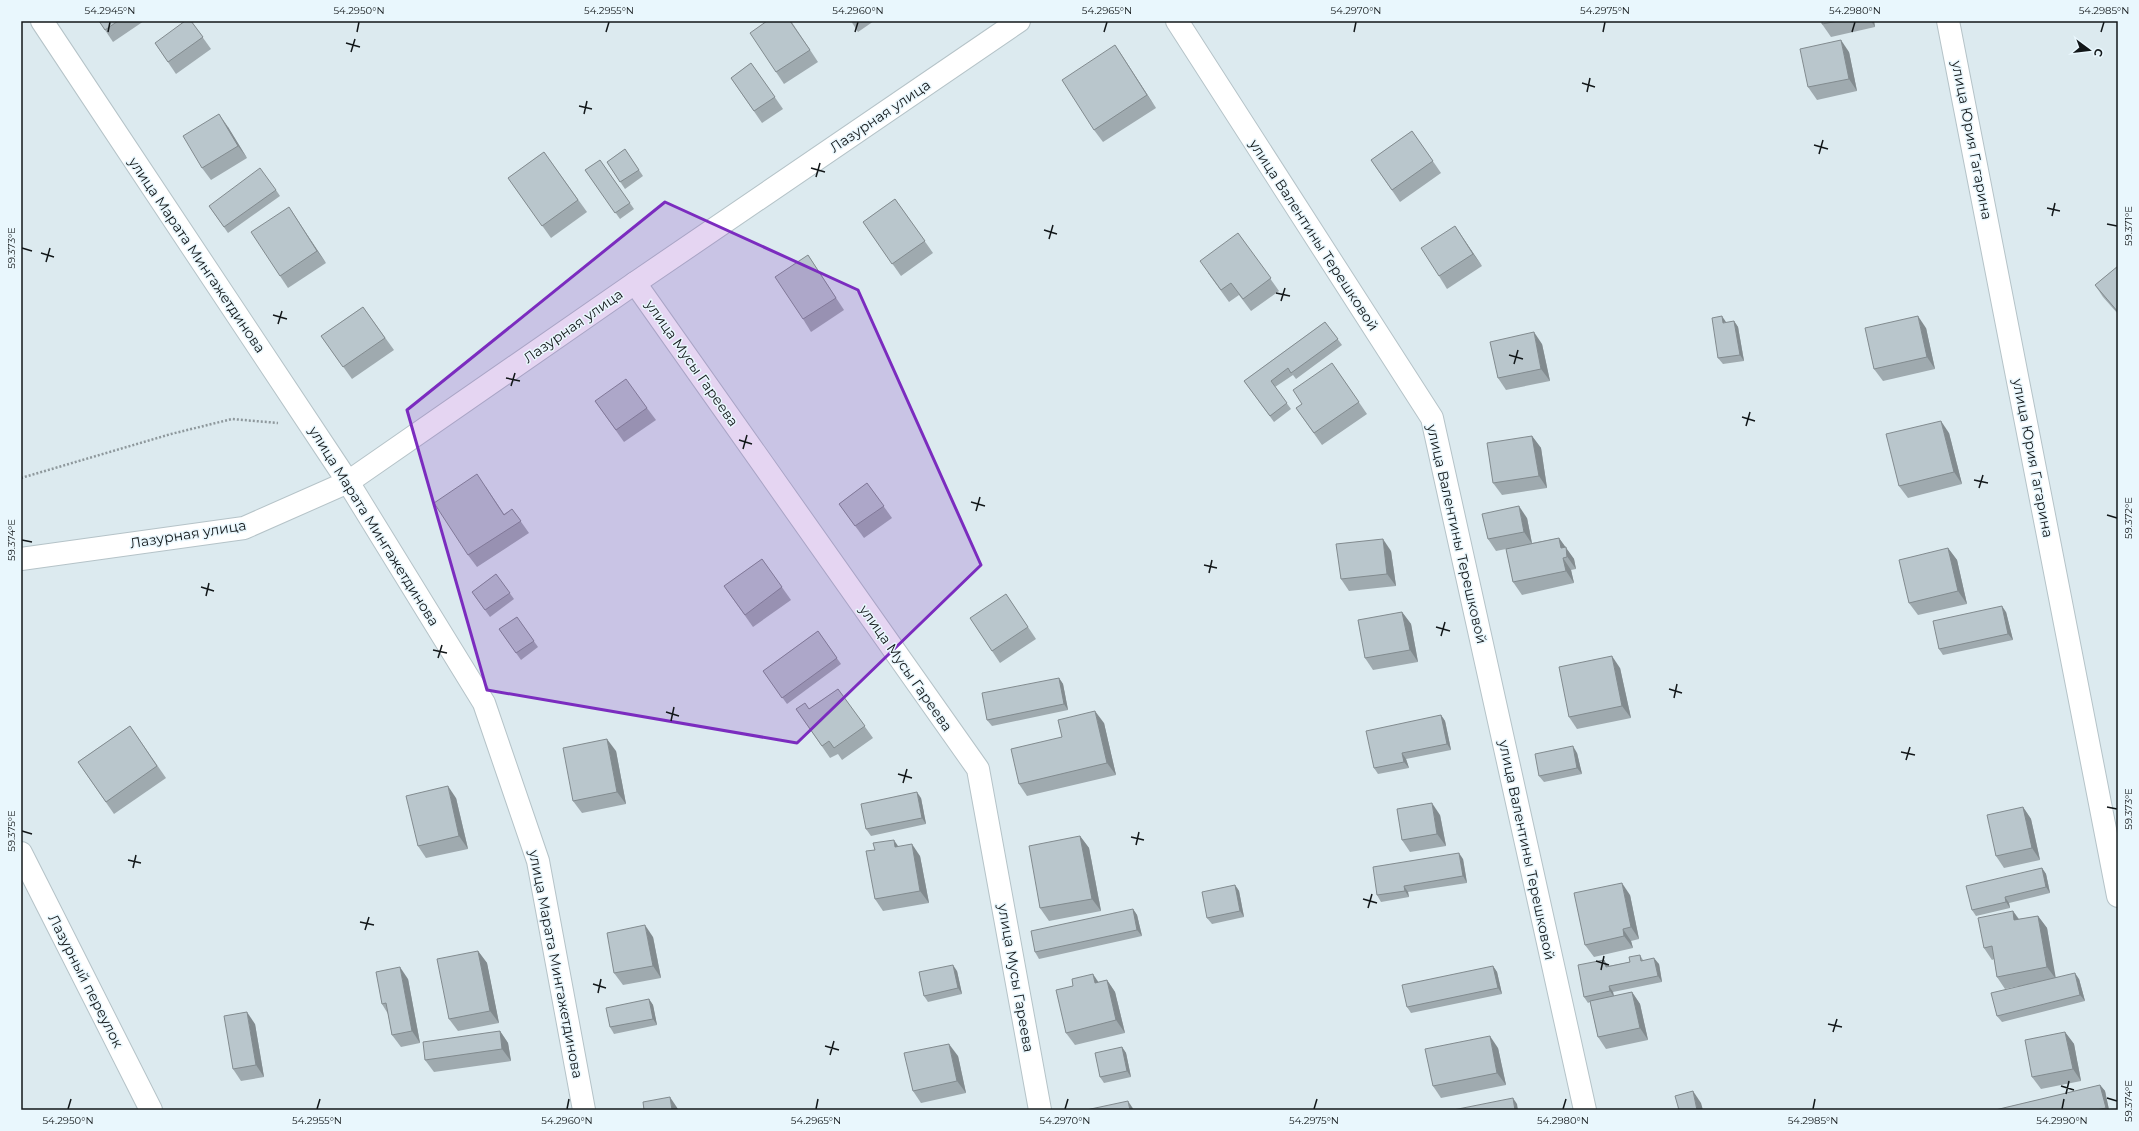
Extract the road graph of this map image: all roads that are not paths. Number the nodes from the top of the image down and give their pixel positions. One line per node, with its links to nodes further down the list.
1 (42, 21): 6 (street, улица Марата Мингажетдинова)
2 (1019, 21): 5 (street, Лазурная улица)
3 (1177, 21): 14 (street, улица Валентины Терешковой)
4 (1948, 21): 10 (street, улица Юрия Гагарина)
5 (635, 283): 6 (street, Лазурная улица); 13 (street, улица Мусы Гареева)
6 (348, 482): 7 (street, Лазурная улица); 12 (street, улица Марата Мингажетдинова)
7 (21, 559)
8 (21, 853): 9 (street, Лазурный переулок)
9 (27, 877): 11 (street, Лазурный переулок)
10 (2118, 896)
11 (151, 1110)
12 (584, 1110)
13 (1040, 1110)
14 (1585, 1110)

